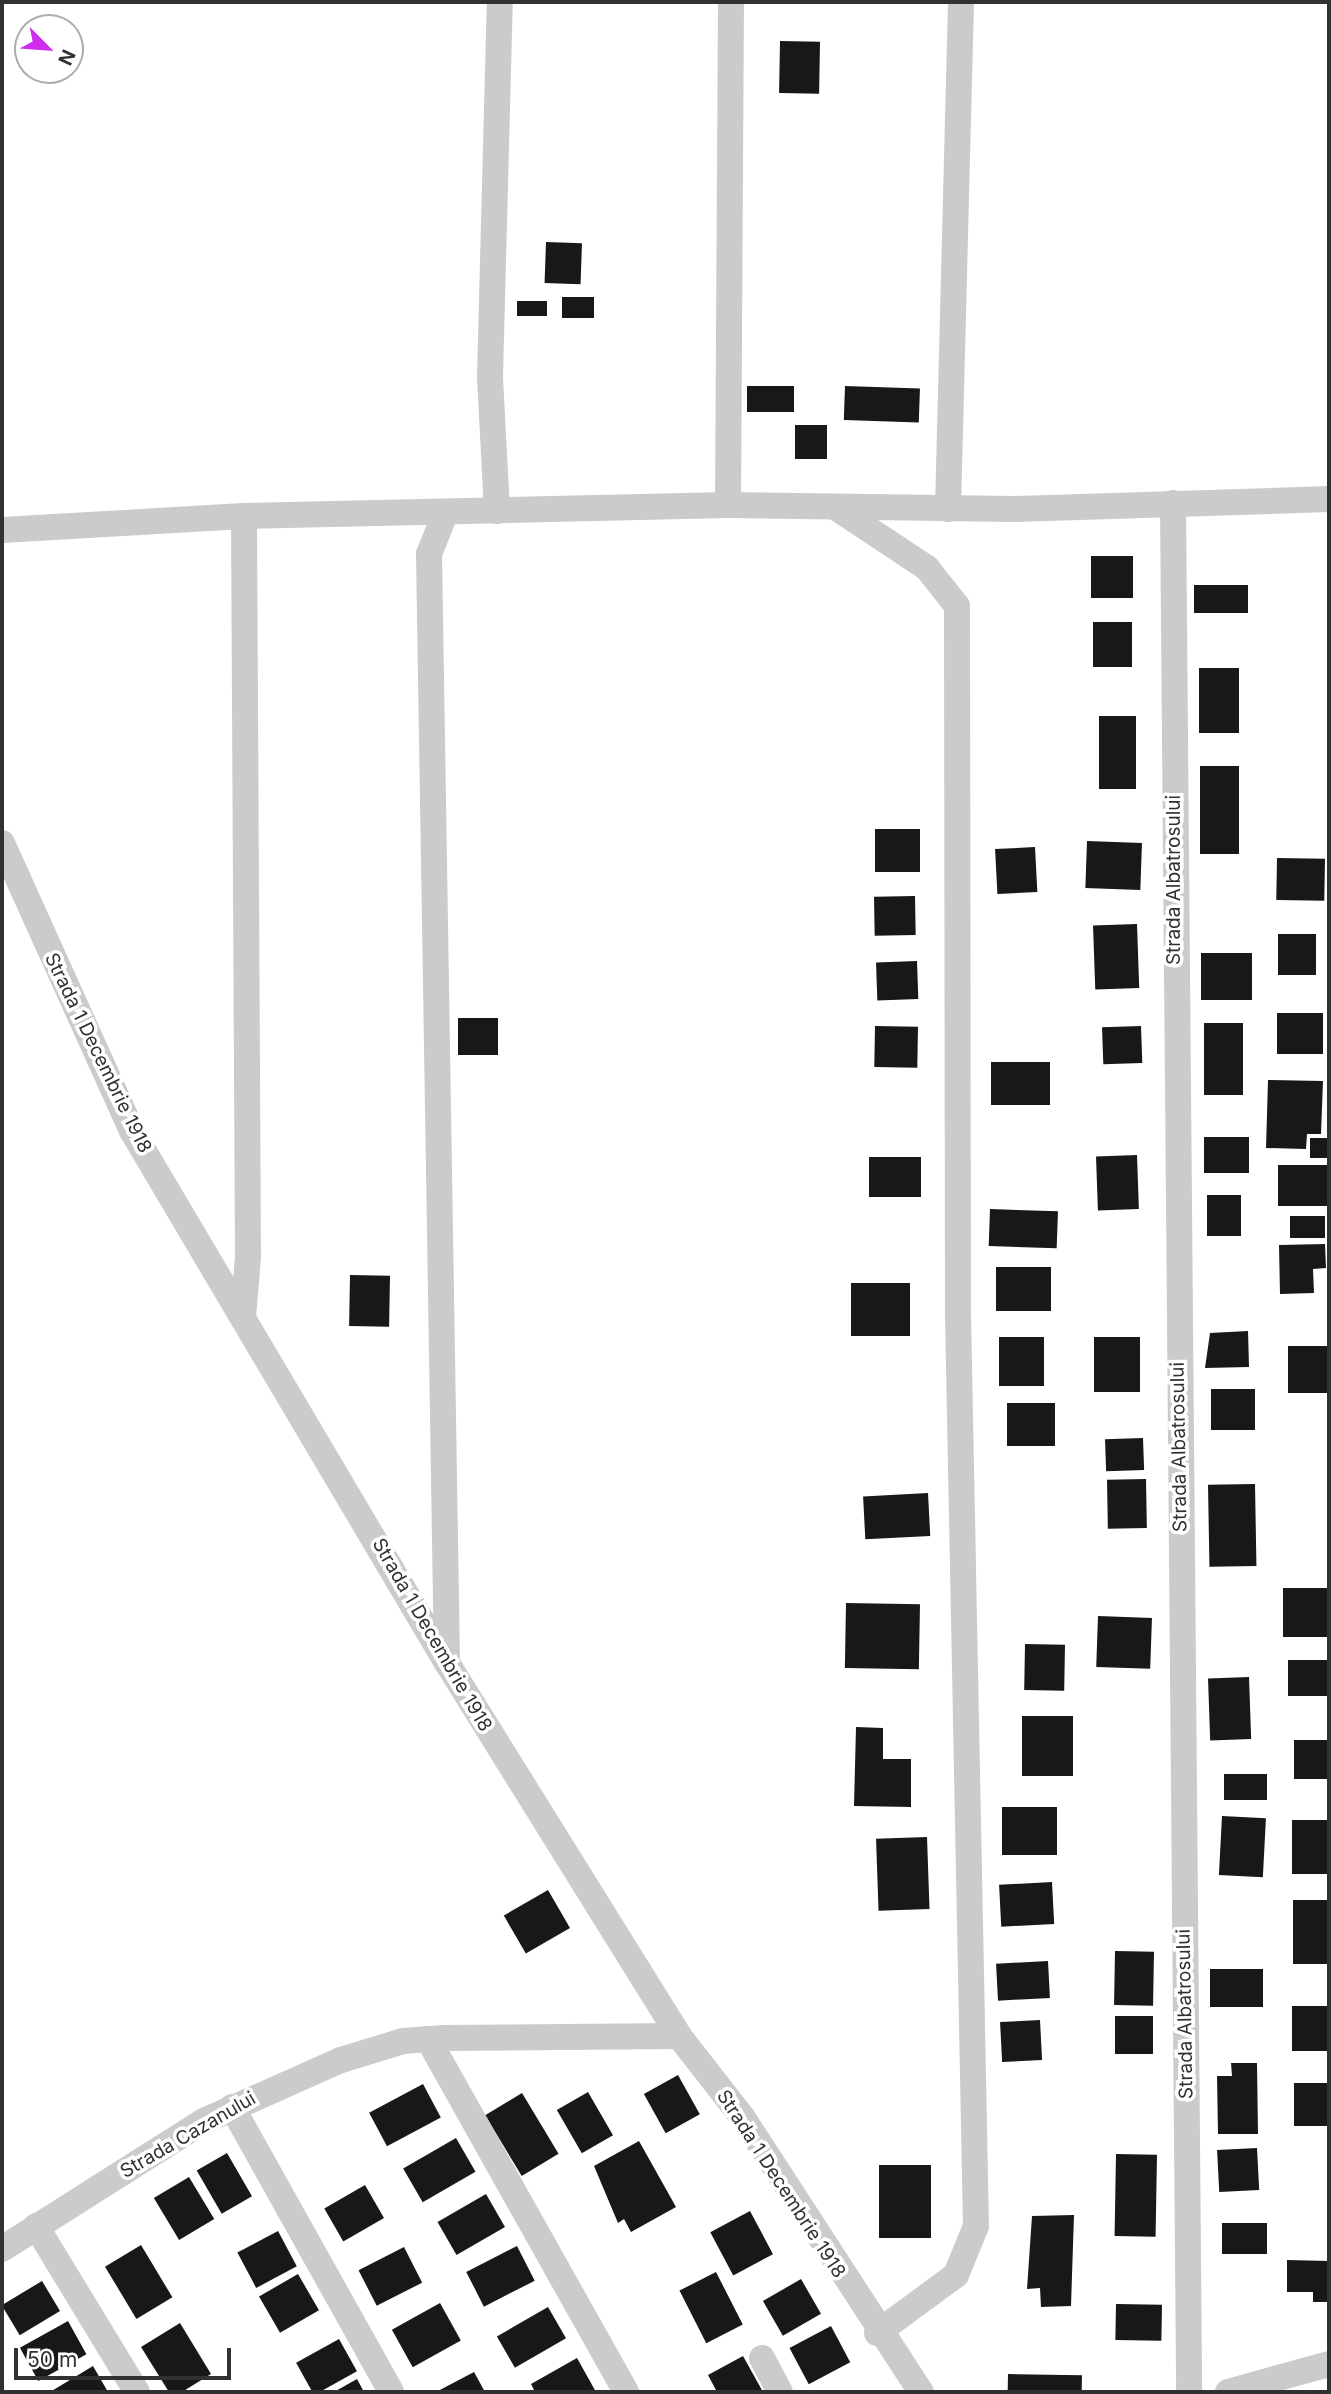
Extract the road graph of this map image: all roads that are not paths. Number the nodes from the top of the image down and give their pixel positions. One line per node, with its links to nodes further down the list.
1 (500, 2): 9 (street)
2 (731, 2): 6 (street)
3 (961, 2): 8 (street)
4 (1329, 499): 5 (street)
5 (1173, 503): 8 (street); 29 (street, Strada Albatrosului)
6 (728, 505): 7 (street); 9 (street)
7 (838, 509): 8 (street); 21 (street)
8 (948, 509)
9 (498, 511): 10 (street)
10 (445, 514): 11 (street); 15 (street)
11 (244, 516): 12 (street); 14 (street)
12 (2, 530)
13 (2, 844): 14 (street, Strada 1 Decembrie 1918)
14 (243, 1317): 15 (street, Strada 1 Decembrie 1918)
15 (447, 1663): 16 (street, Strada 1 Decembrie 1918)
16 (679, 2036): 17 (street, Strada Cazanului); 21 (street, Strada 1 Decembrie 1918)
17 (428, 2039): 18 (street, Strada Cazanului); 26 (street)
18 (232, 2107): 19 (street, Strada Cazanului); 25 (street)
19 (36, 2226): 20 (street, Strada Cazanului); 24 (street)
20 (2, 2249)
21 (877, 2333): 28 (street, Strada 1 Decembrie 1918)
22 (762, 2358): 27 (street)
23 (1329, 2364): 30 (street)
24 (137, 2392)
25 (391, 2392)
26 (626, 2392)
27 (780, 2392)
28 (921, 2392)
29 (1189, 2392)
30 (1228, 2392)

